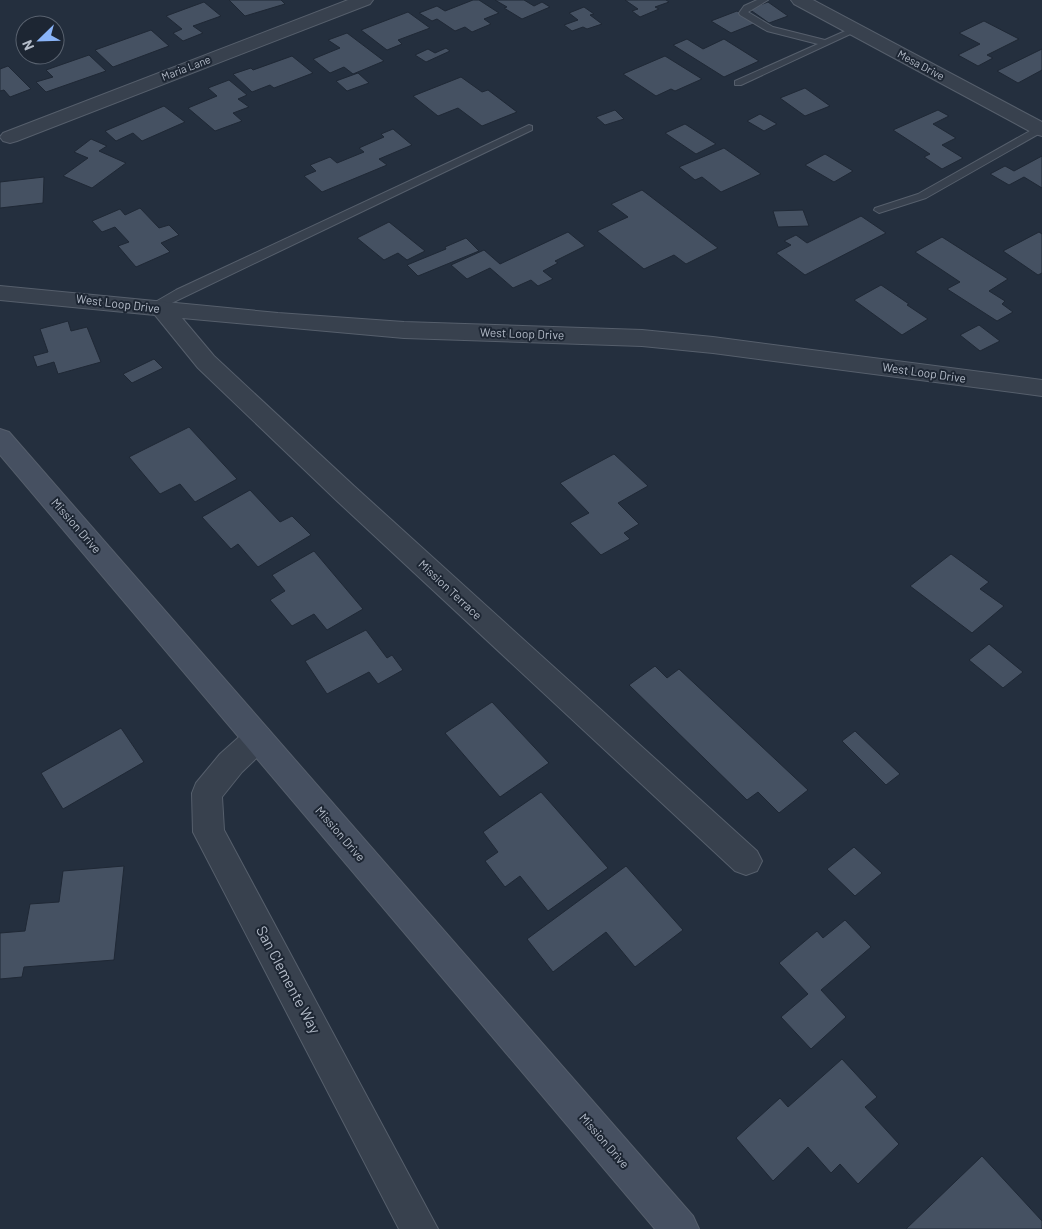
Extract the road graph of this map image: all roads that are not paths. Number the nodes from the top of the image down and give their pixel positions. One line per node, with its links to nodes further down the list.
1 (364, 0): 9 (street, Maria Lane)
2 (764, 0): 5 (lane)
3 (800, 0): 4 (street, Mesa Drive)
4 (855, 30): 5 (lane); 8 (street, Mesa Drive)
5 (826, 43): 6 (lane)
6 (738, 84)
7 (529, 128): 12 (lane)
8 (1041, 130): 10 (lane)
9 (10, 137)
10 (879, 210)
11 (0, 293): 12 (street, West Loop Drive)
12 (157, 309): 13 (street, West Loop Drive); 16 (street, Mission Terrace)
13 (1042, 388)
14 (0, 438): 15 (street, Mission Drive)
15 (258, 738): 17 (street, San Clemente Way); 18 (street, Mission Drive)
16 (746, 861)
17 (419, 1229)
18 (680, 1229)

